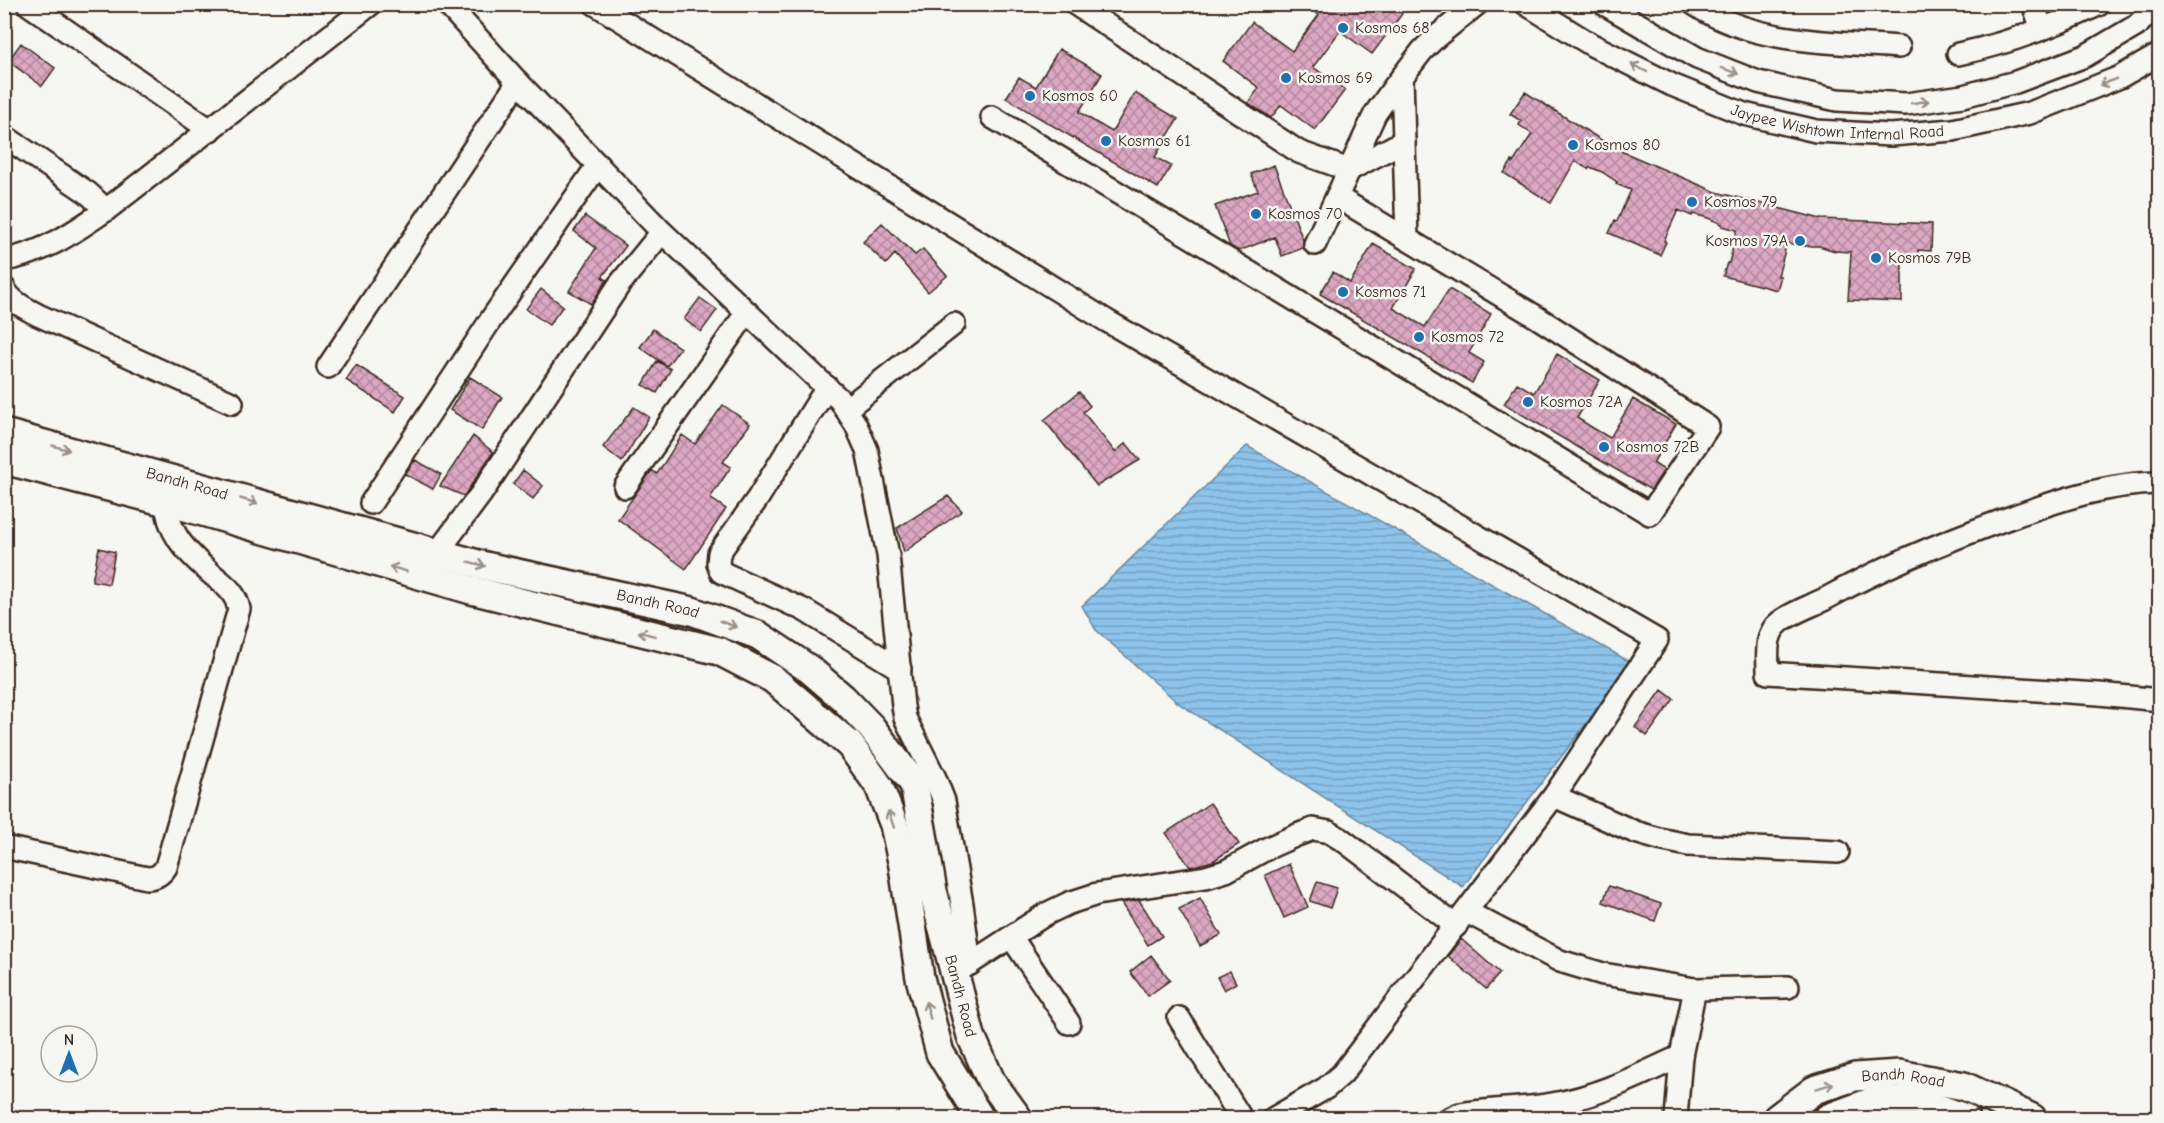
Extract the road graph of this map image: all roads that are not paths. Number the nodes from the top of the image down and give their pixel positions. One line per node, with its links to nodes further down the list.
1 (28, 4): 23 (street)
2 (371, 4): 23 (street)
3 (447, 4): 20 (street)
4 (595, 4): 50 (street)
5 (1075, 4): 27 (street)
6 (1477, 4): 19 (street)
7 (1526, 4): 21 (street, Jaypee Wishtown Internal Road, one-way to 7)
8 (1604, 4): 18 (street, Jaypee Wishtown Internal Road)
9 (1694, 4): 15 (street)
10 (2033, 4): 14 (street)
11 (2100, 4): 13 (street)
12 (2159, 4): 18 (street, Jaypee Wishtown Internal Road, one-way to 12)
13 (2073, 10): 14 (street)
14 (2042, 29): 16 (street)
15 (1899, 47)
16 (1958, 54)
17 (2160, 54): 21 (street, Jaypee Wishtown Internal Road, one-way to 21)
18 (1697, 58): 21 (street)
19 (1402, 76): 25 (street); 27 (street)
20 (518, 82): 26 (street); 37 (street)
21 (1672, 84)
22 (992, 117): 31 (street)
23 (210, 130): 29 (street)
24 (4, 136): 29 (street)
25 (1404, 141): 27 (street); 31 (street)
26 (598, 165): 30 (street); 46 (street)
27 (1349, 170): 28 (street)
28 (1337, 197): 31 (street); 32 (street)
29 (106, 210): 33 (street)
30 (662, 232): 35 (street); 47 (street)
31 (1407, 239)
32 (1315, 244)
33 (4, 260)
34 (5, 293): 39 (street)
35 (747, 312): 38 (street); 44 (street)
36 (954, 324): 40 (street)
37 (328, 367)
38 (827, 387): 40 (street); 48 (street)
39 (232, 403)
40 (846, 409): 48 (street)
41 (4, 433): 45 (main road, Bandh Road, one-way to 45)
42 (4, 460): 45 (main road, Bandh Road)
43 (2160, 483): 49 (street)
44 (625, 487)
45 (166, 490): 47 (main road, Bandh Road, one-way to 47); 51 (street); 61 (main road, Bandh Road, one-way to 45)
46 (371, 503)
47 (437, 553): 55 (main road, Bandh Road, one-way to 55)
48 (900, 669): 55 (street)
49 (2160, 700)
50 (1554, 796): 52 (street); 53 (street)
51 (4, 847)
52 (1838, 852)
53 (1462, 919): 54 (street); 57 (street); 66 (street)
54 (1012, 938): 55 (street); 59 (street)
55 (962, 969): 60 (main road, Bandh Road)
56 (1788, 987): 57 (street)
57 (1695, 989): 62 (street)
58 (1179, 1018): 65 (street)
59 (1069, 1023)
60 (971, 1036): 61 (main road); 64 (main road, Bandh Road)
61 (940, 1053): 63 (main road, Bandh Road)
62 (1681, 1056): 67 (street); 68 (street)
63 (980, 1119)
64 (1018, 1119)
65 (1241, 1119)
66 (1274, 1119)
67 (1451, 1119)
68 (1676, 1119)
69 (1777, 1119): 72 (main road, Bandh Road, one-way to 72)
70 (1828, 1119): 71 (main road, Bandh Road)
71 (1965, 1119)
72 (2032, 1119)

